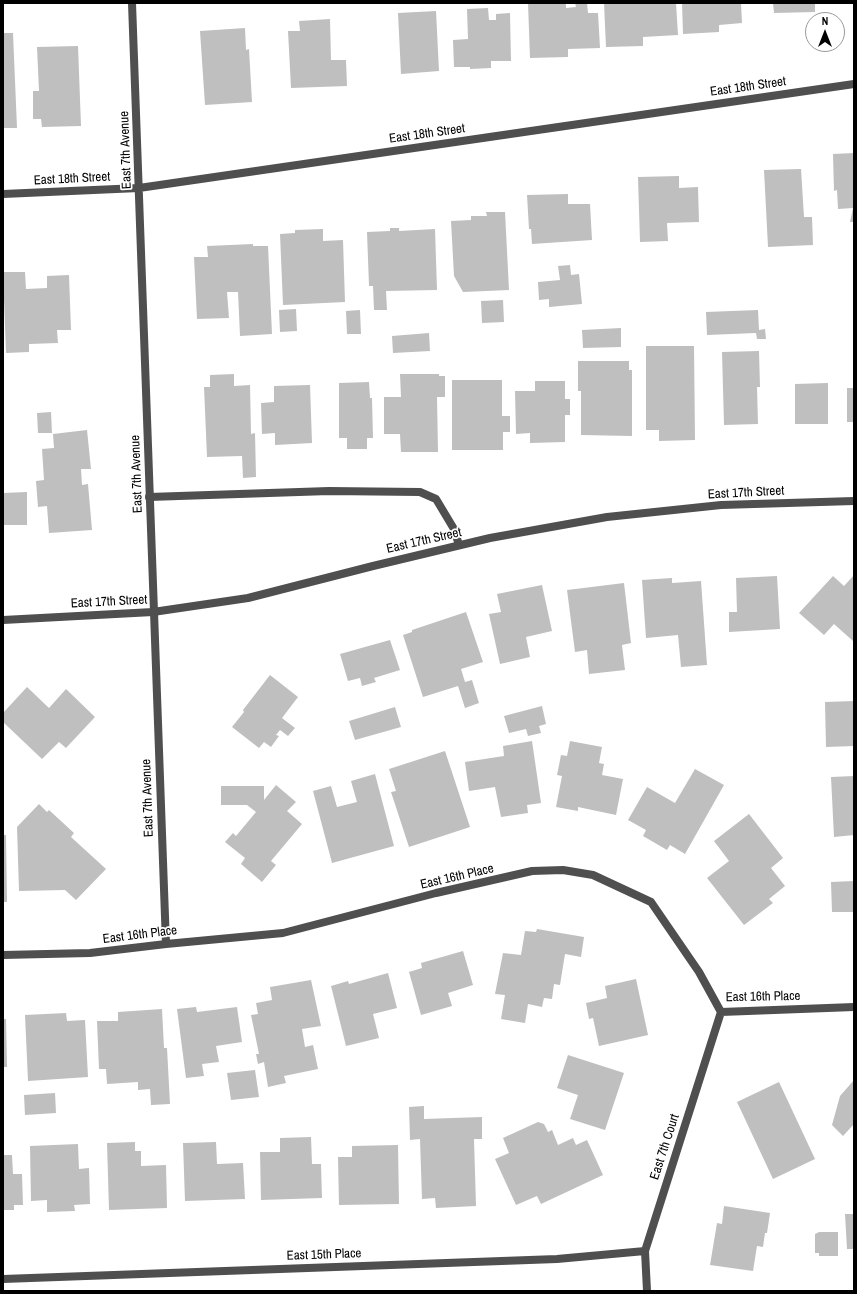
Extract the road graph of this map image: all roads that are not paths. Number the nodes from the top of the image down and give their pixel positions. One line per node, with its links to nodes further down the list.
1 (132, 3): 3 (street, East 7th Avenue)
2 (854, 84): 3 (street, East 18th Street)
3 (139, 188): 4 (street, East 18th Street); 5 (street, East 7th Avenue)
4 (3, 194)
5 (149, 497): 7 (street); 8 (street, East 7th Avenue)
6 (854, 501): 7 (street, East 17th Street)
7 (459, 545): 8 (street, East 17th Street)
8 (153, 612): 9 (street, East 17th Street); 10 (street, East 7th Avenue)
9 (3, 620)
10 (166, 944): 11 (street, East 16th Place); 13 (street, East 16th Place)
11 (3, 955)
12 (854, 1007): 13 (street, East 16th Place)
13 (721, 1012): 14 (street, East 7th Court)
14 (645, 1251): 15 (street, East 15th Place); 16 (street, East 7th Court)
15 (3, 1279)
16 (647, 1291)

